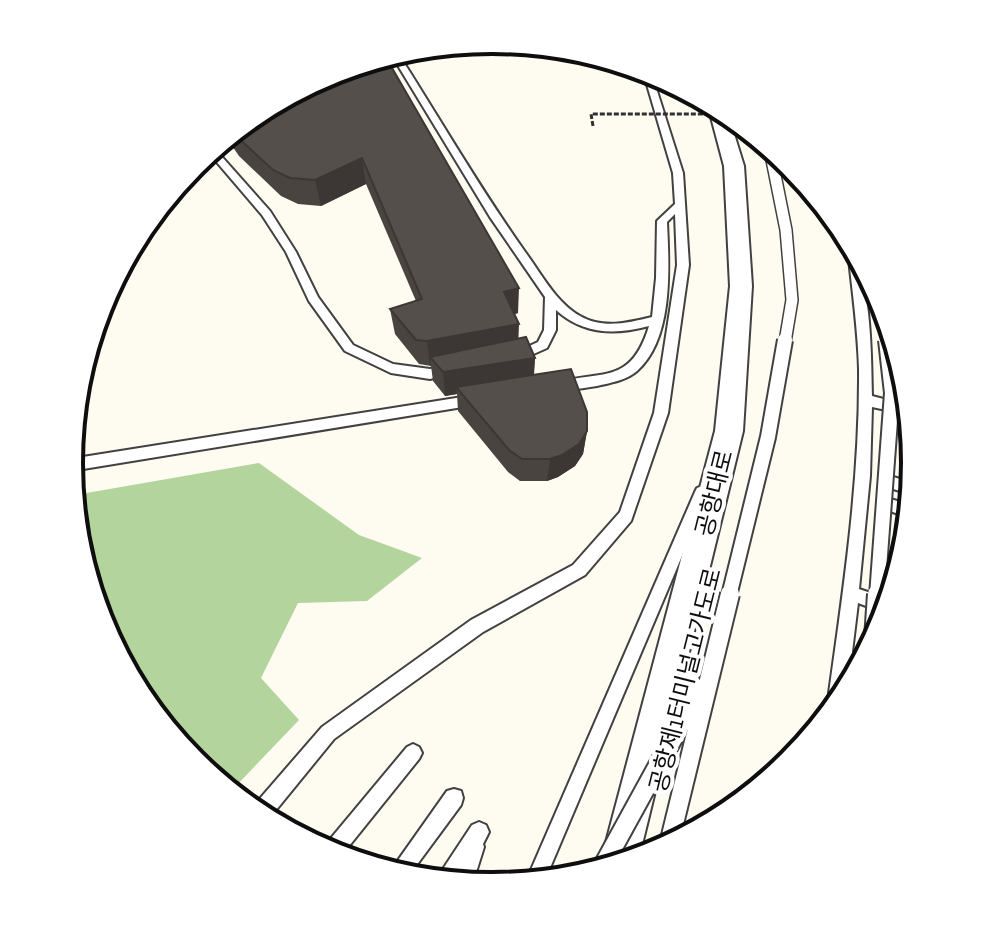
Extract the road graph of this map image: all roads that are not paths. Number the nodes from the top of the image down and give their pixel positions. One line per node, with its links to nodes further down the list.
1 (401, 64): 8 (lane)
2 (652, 86): 6 (lane)
3 (721, 124): 17 (street, 공항대로)
4 (219, 158): 12 (lane)
5 (773, 166): 27 (lane, 공항제1터미널고가도로, bridge)
6 (680, 204): 9 (lane); 30 (lane)
7 (858, 280): 15 (lane)
8 (551, 297): 9 (lane); 10 (lane)
9 (657, 320): 13 (lane)
10 (498, 360)
11 (889, 366): 19 (lane, bridge)
12 (457, 368)
13 (541, 389)
14 (495, 397): 18 (lane)
15 (865, 400): 16 (lane); 23 (lane)
16 (898, 408)
17 (729, 431): 33 (street, 공항대로); 36 (lane)
18 (83, 463)
19 (886, 481): 20 (lane); 21 (lane, bridge)
20 (900, 485)
21 (884, 503): 22 (lane); 24 (lane, bridge)
22 (899, 508)
23 (851, 593): 25 (lane); 26 (lane)
24 (877, 600)
25 (876, 602)
26 (850, 660)
27 (710, 671): 31 (lane, 공항제1터미널고가도로, bridge); 34 (lane, bridge)
28 (413, 753): 32 (lane)
29 (454, 798): 35 (lane)
30 (268, 805)
31 (672, 830)
32 (339, 843)
33 (621, 851)
34 (609, 854)
35 (407, 863)
36 (539, 869)
37 (453, 870): 38 (lane)
38 (467, 871)

